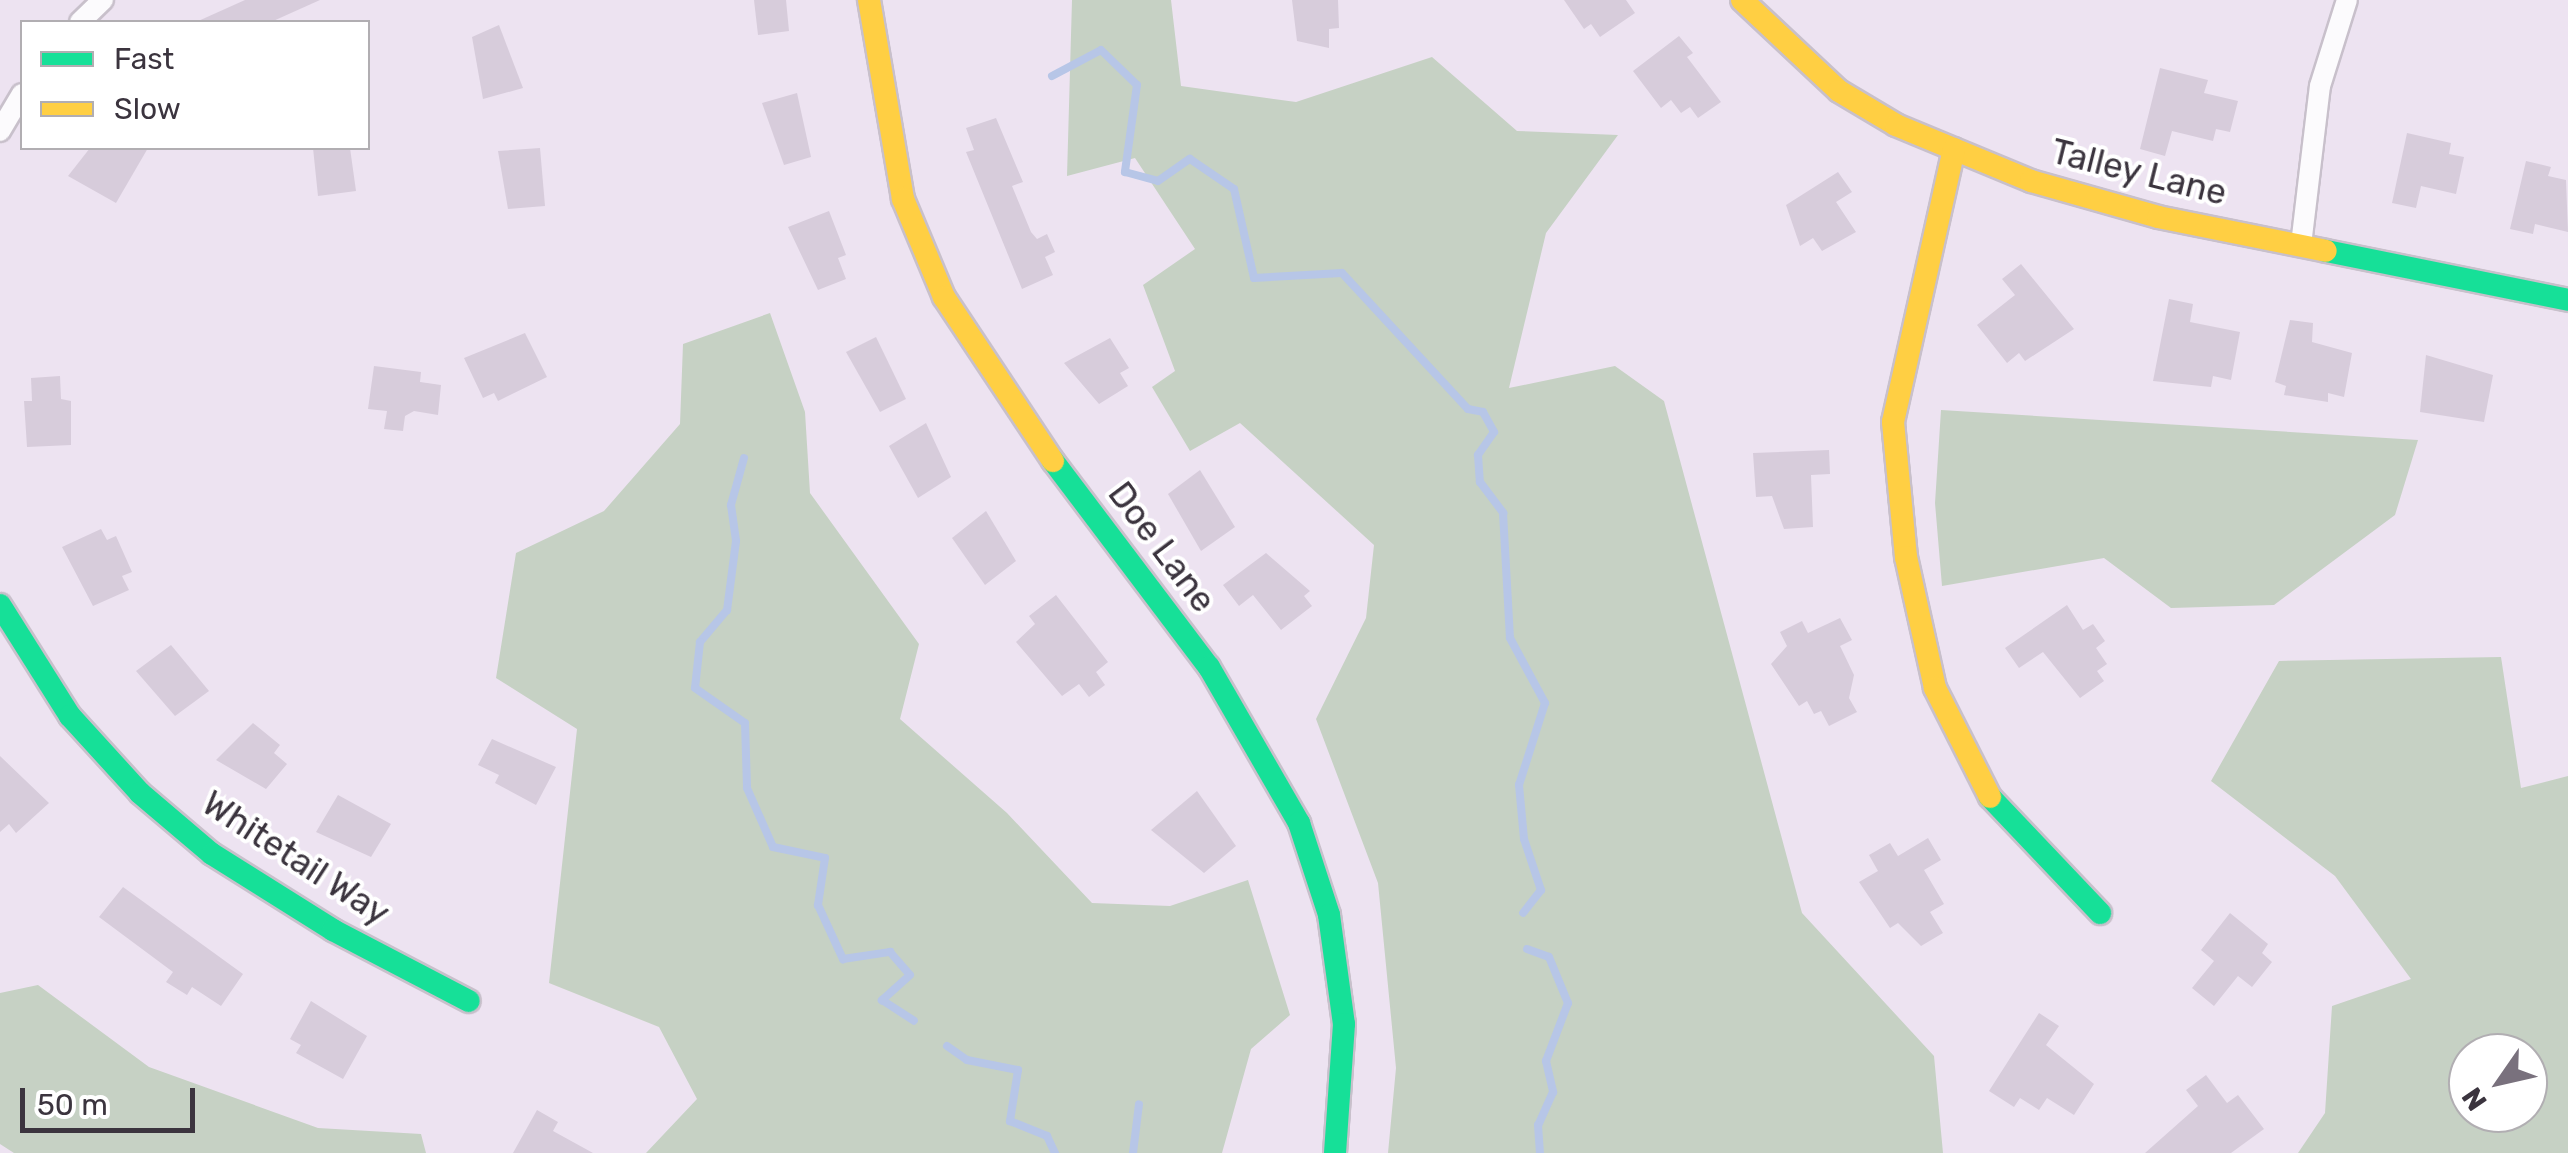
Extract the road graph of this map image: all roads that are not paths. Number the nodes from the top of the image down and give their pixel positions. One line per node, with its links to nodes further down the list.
1 (102, 0): 5 (street)
2 (870, 0): 14 (street, Doe Lane)
3 (1742, 0): 8 (street, Talley Lane)
4 (2347, 0): 9 (street)
5 (82, 20)
6 (20, 97): 7 (street)
7 (0, 131)
8 (1954, 149): 9 (street, Talley Lane); 12 (street)
9 (2301, 245): 10 (street, Talley Lane)
10 (2568, 300)
11 (0, 604): 13 (street, Whitetail Way)
12 (2100, 913)
13 (469, 1001)
14 (1335, 1153)

